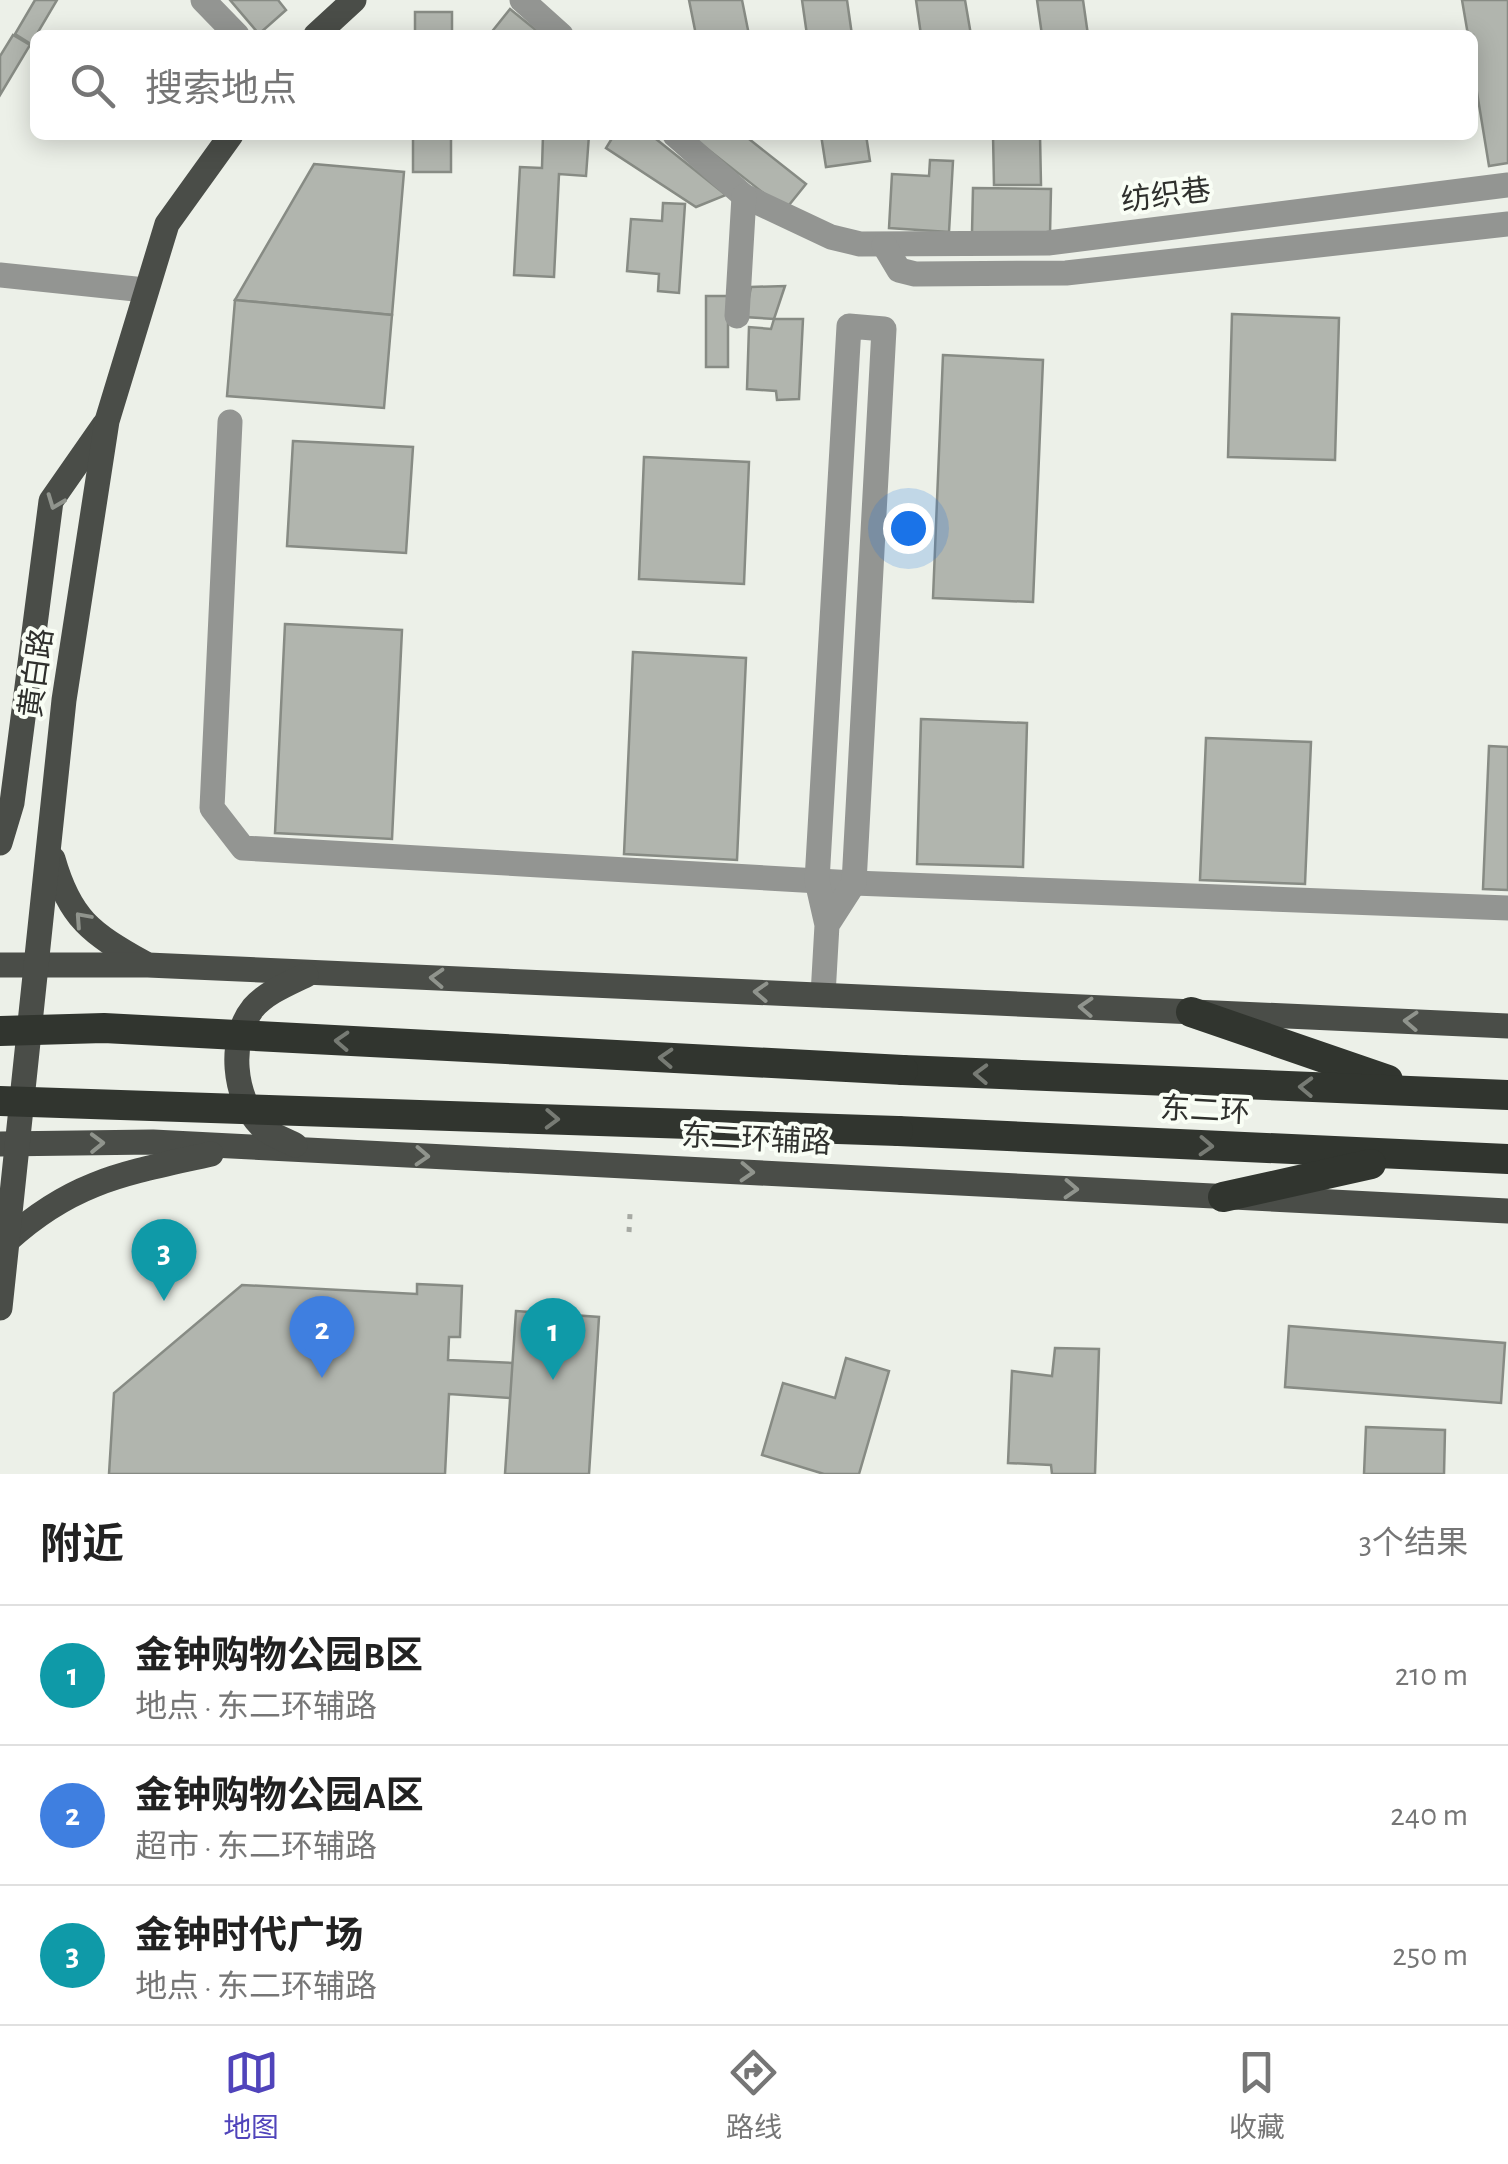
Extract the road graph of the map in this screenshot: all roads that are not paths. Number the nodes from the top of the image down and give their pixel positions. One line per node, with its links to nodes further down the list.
1 (203, 0): 4 (street)
2 (354, 0): 5 (main road)
3 (522, 0): 6 (street)
4 (233, 30)
5 (321, 30)
6 (556, 30)
7 (227, 140): 14 (main road, 黄白路)
8 (681, 140): 10 (street, 纺织巷)
9 (1508, 185): 12 (street, 纺织巷)
10 (744, 196): 12 (street, 纺织巷); 15 (street)
11 (1508, 224): 12 (street)
12 (884, 245)
13 (0, 276): 14 (street)
14 (144, 290): 16 (main road, 黄白路)
15 (737, 316)
16 (107, 421): 18 (main road, one-way to 18); 19 (main road, 黄白路)
17 (230, 422): 20 (street)
18 (0, 843)
19 (50, 846): 25 (main road, 黄白路); 26 (main road, one-way to 19)
20 (817, 881): 21 (street); 21 (street); 23 (street)
21 (854, 882): 22 (street); 23 (street)
22 (1508, 908)
23 (827, 925): 28 (street)
24 (0, 965): 25 (main road)
25 (38, 965): 26 (main road); 35 (main road, 黄白路)
26 (148, 966): 27 (main road)
27 (311, 972): 28 (main road, one-way to 27); 37 (main road)
28 (822, 995): 29 (main road, one-way to 28)
29 (1190, 1012): 30 (main road, one-way to 29); 32 (highway)
30 (1508, 1026)
31 (0, 1031): 32 (highway, 东二环, one-way to 31, bridge)
32 (1419, 1091): 33 (highway, 东二环)
33 (1508, 1095)
34 (0, 1101): 38 (highway, 东二环, one-way to 38, bridge)
35 (10, 1144): 36 (main road, 东二环辅路, one-way to 36); 42 (main road, 黄白路)
36 (242, 1146): 37 (main road, 东二环辅路); 42 (main road)
37 (306, 1150): 40 (main road, 东二环辅路, one-way to 40)
38 (1414, 1155): 39 (highway, 东二环); 40 (highway)
39 (1508, 1159)
40 (1223, 1197): 41 (main road, 东二环辅路)
41 (1508, 1211)
42 (8, 1240): 43 (main road, 黄白路)
43 (0, 1308)

